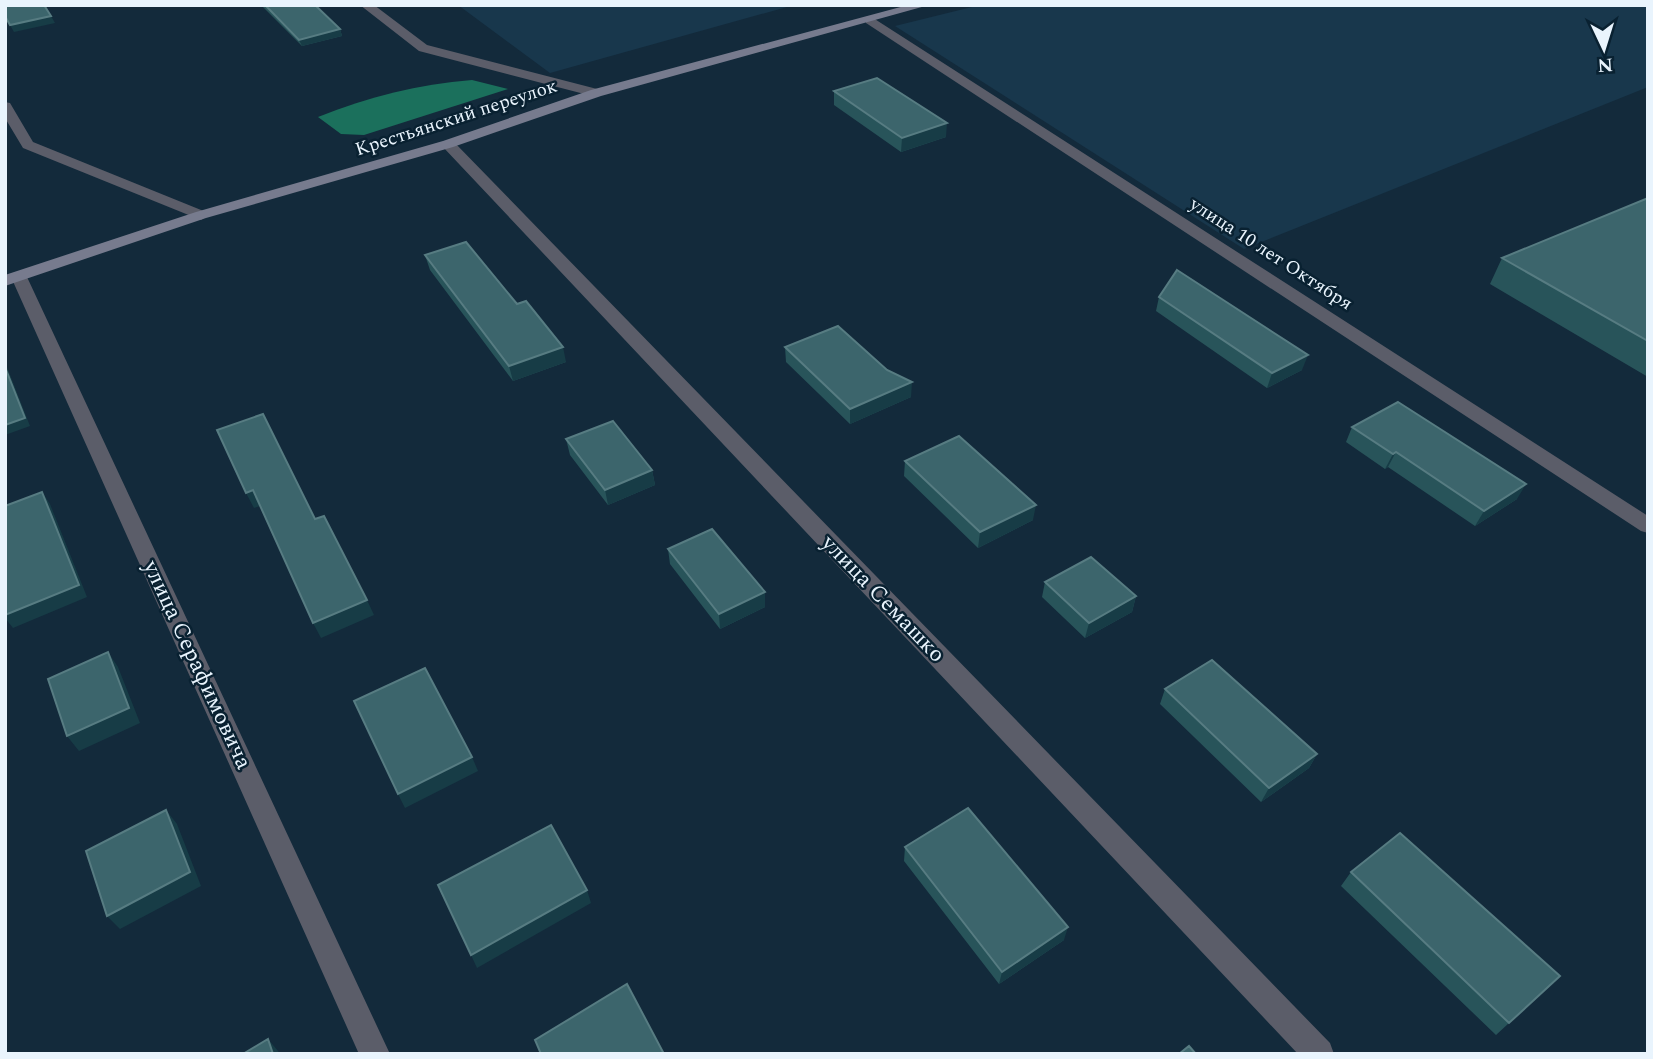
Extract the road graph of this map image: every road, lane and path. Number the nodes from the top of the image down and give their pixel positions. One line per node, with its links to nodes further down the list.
1 (366, 5): 4 (street)
2 (923, 5): 3 (street, Крестьянский переулок)
3 (870, 20): 4 (street, Крестьянский переулок); 9 (street, улица 10 лет Октября)
4 (596, 93): 6 (street, Крестьянский переулок)
5 (5, 106): 7 (street)
6 (448, 144): 7 (street, Крестьянский переулок); 11 (street, улица Семашко)
7 (201, 215): 8 (street, Крестьянский переулок)
8 (12, 279): 10 (street, улица Серафимовича)
9 (1648, 526)
10 (375, 1054)
11 (1319, 1054)

